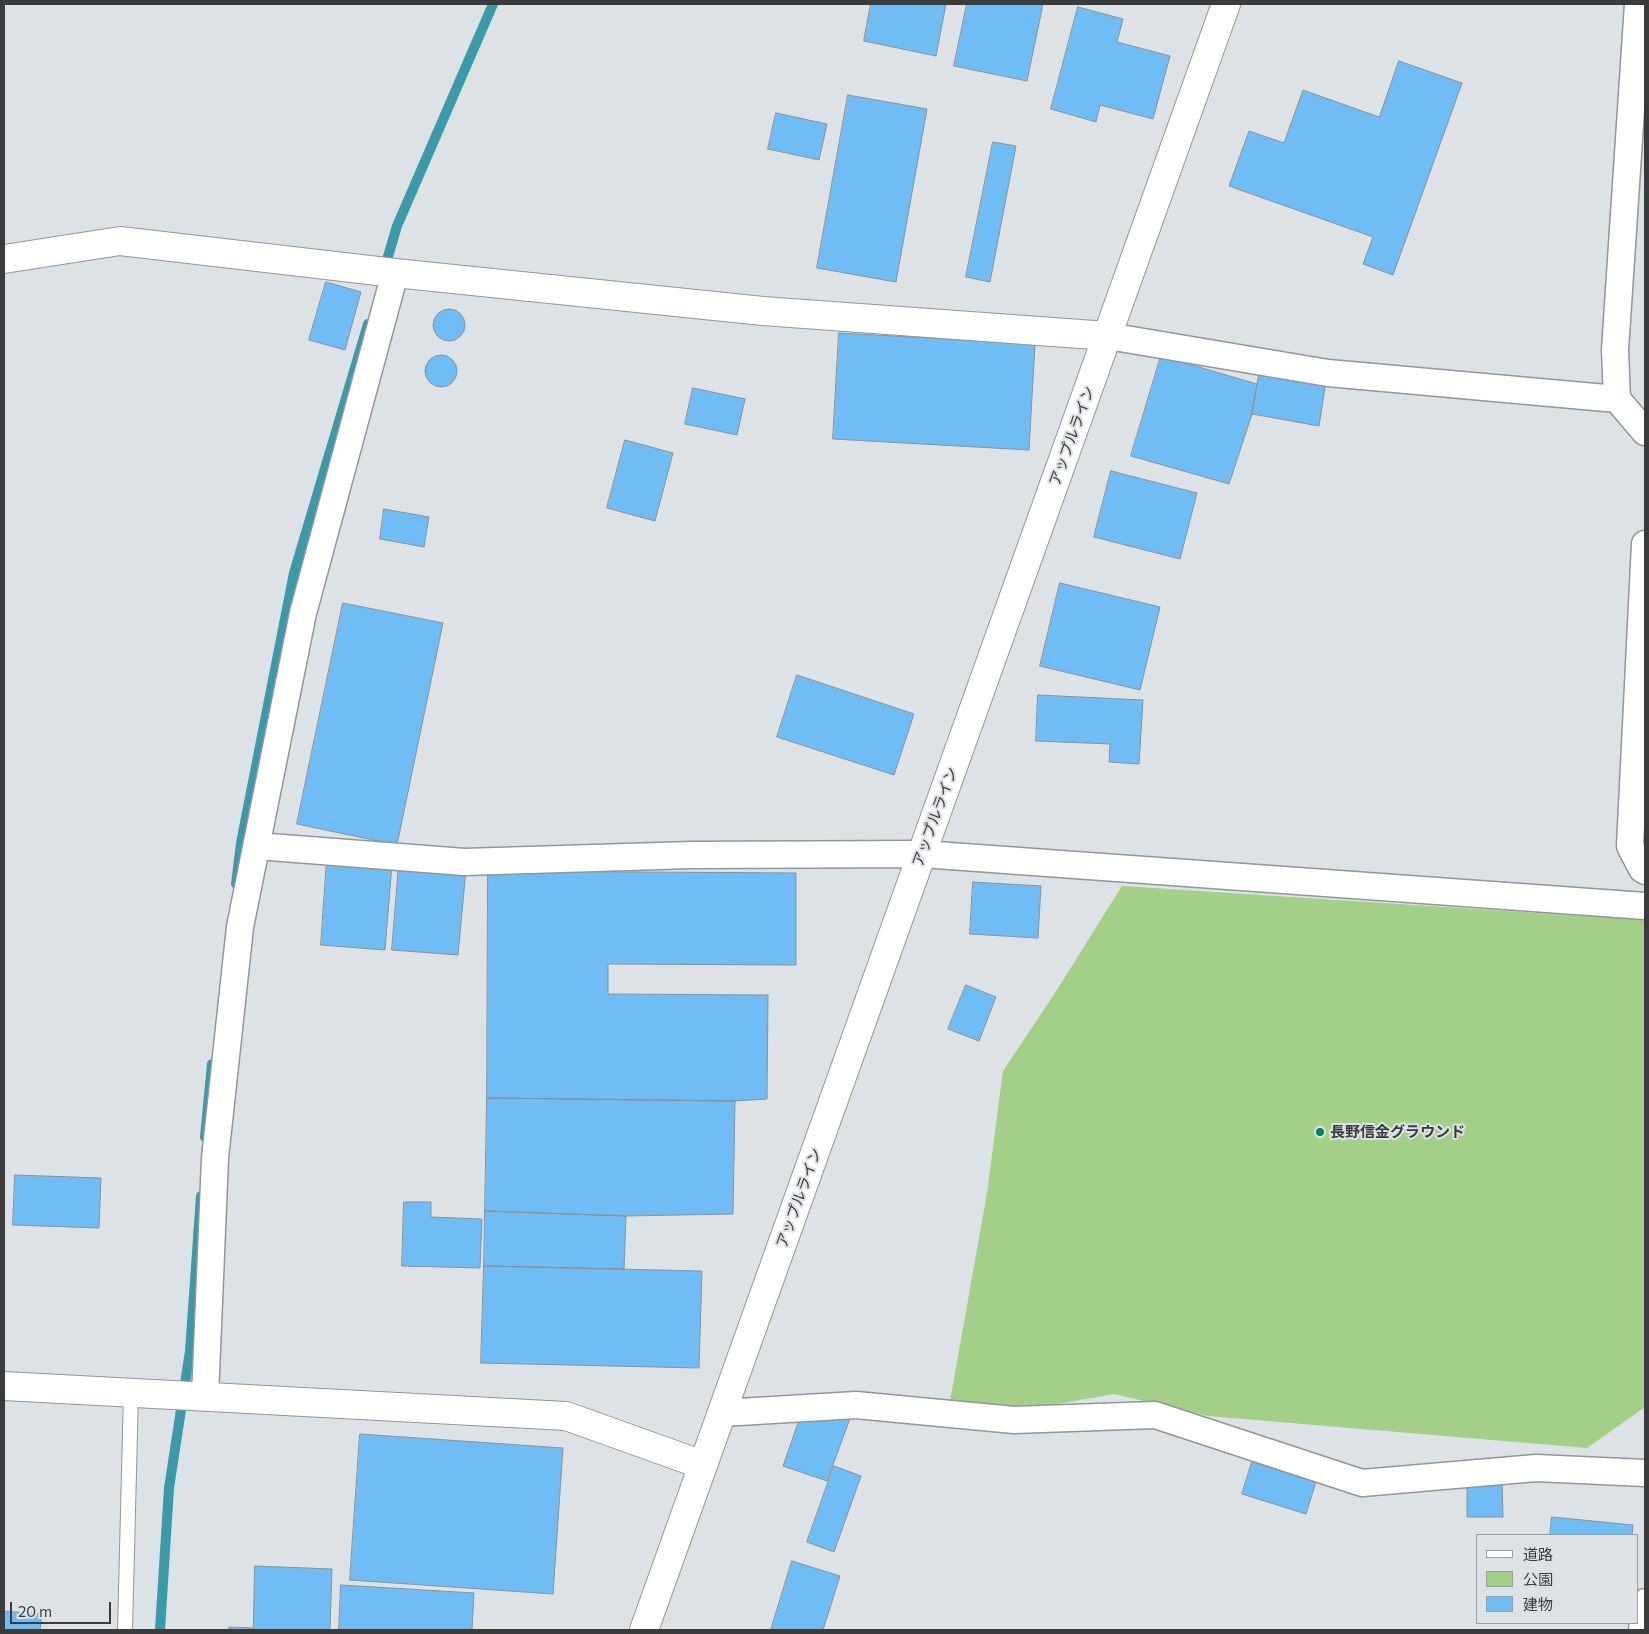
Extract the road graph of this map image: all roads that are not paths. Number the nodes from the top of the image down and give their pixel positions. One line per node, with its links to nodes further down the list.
1 (1226, 4): 5 (main road, アップルライン)
2 (1638, 4): 6 (street)
3 (4, 259): 4 (main road)
4 (395, 273): 5 (main road); 9 (street)
5 (1108, 336): 6 (street); 10 (main road, アップルライン)
6 (1617, 399): 7 (street)
7 (1645, 432)
8 (1645, 544): 11 (street)
9 (257, 846): 10 (street); 15 (street)
10 (922, 854): 12 (street); 16 (main road, アップルライン)
11 (1645, 871)
12 (1645, 906)
13 (4, 1386): 14 (main road)
14 (131, 1393): 15 (main road); 20 (lane)
15 (205, 1397): 17 (main road)
16 (722, 1413): 17 (main road, アップルライン); 18 (street)
17 (703, 1465): 21 (main road, アップルライン)
18 (1645, 1472)
19 (1645, 1602): 22 (street)
20 (125, 1630)
21 (644, 1630)
22 (1642, 1630)

